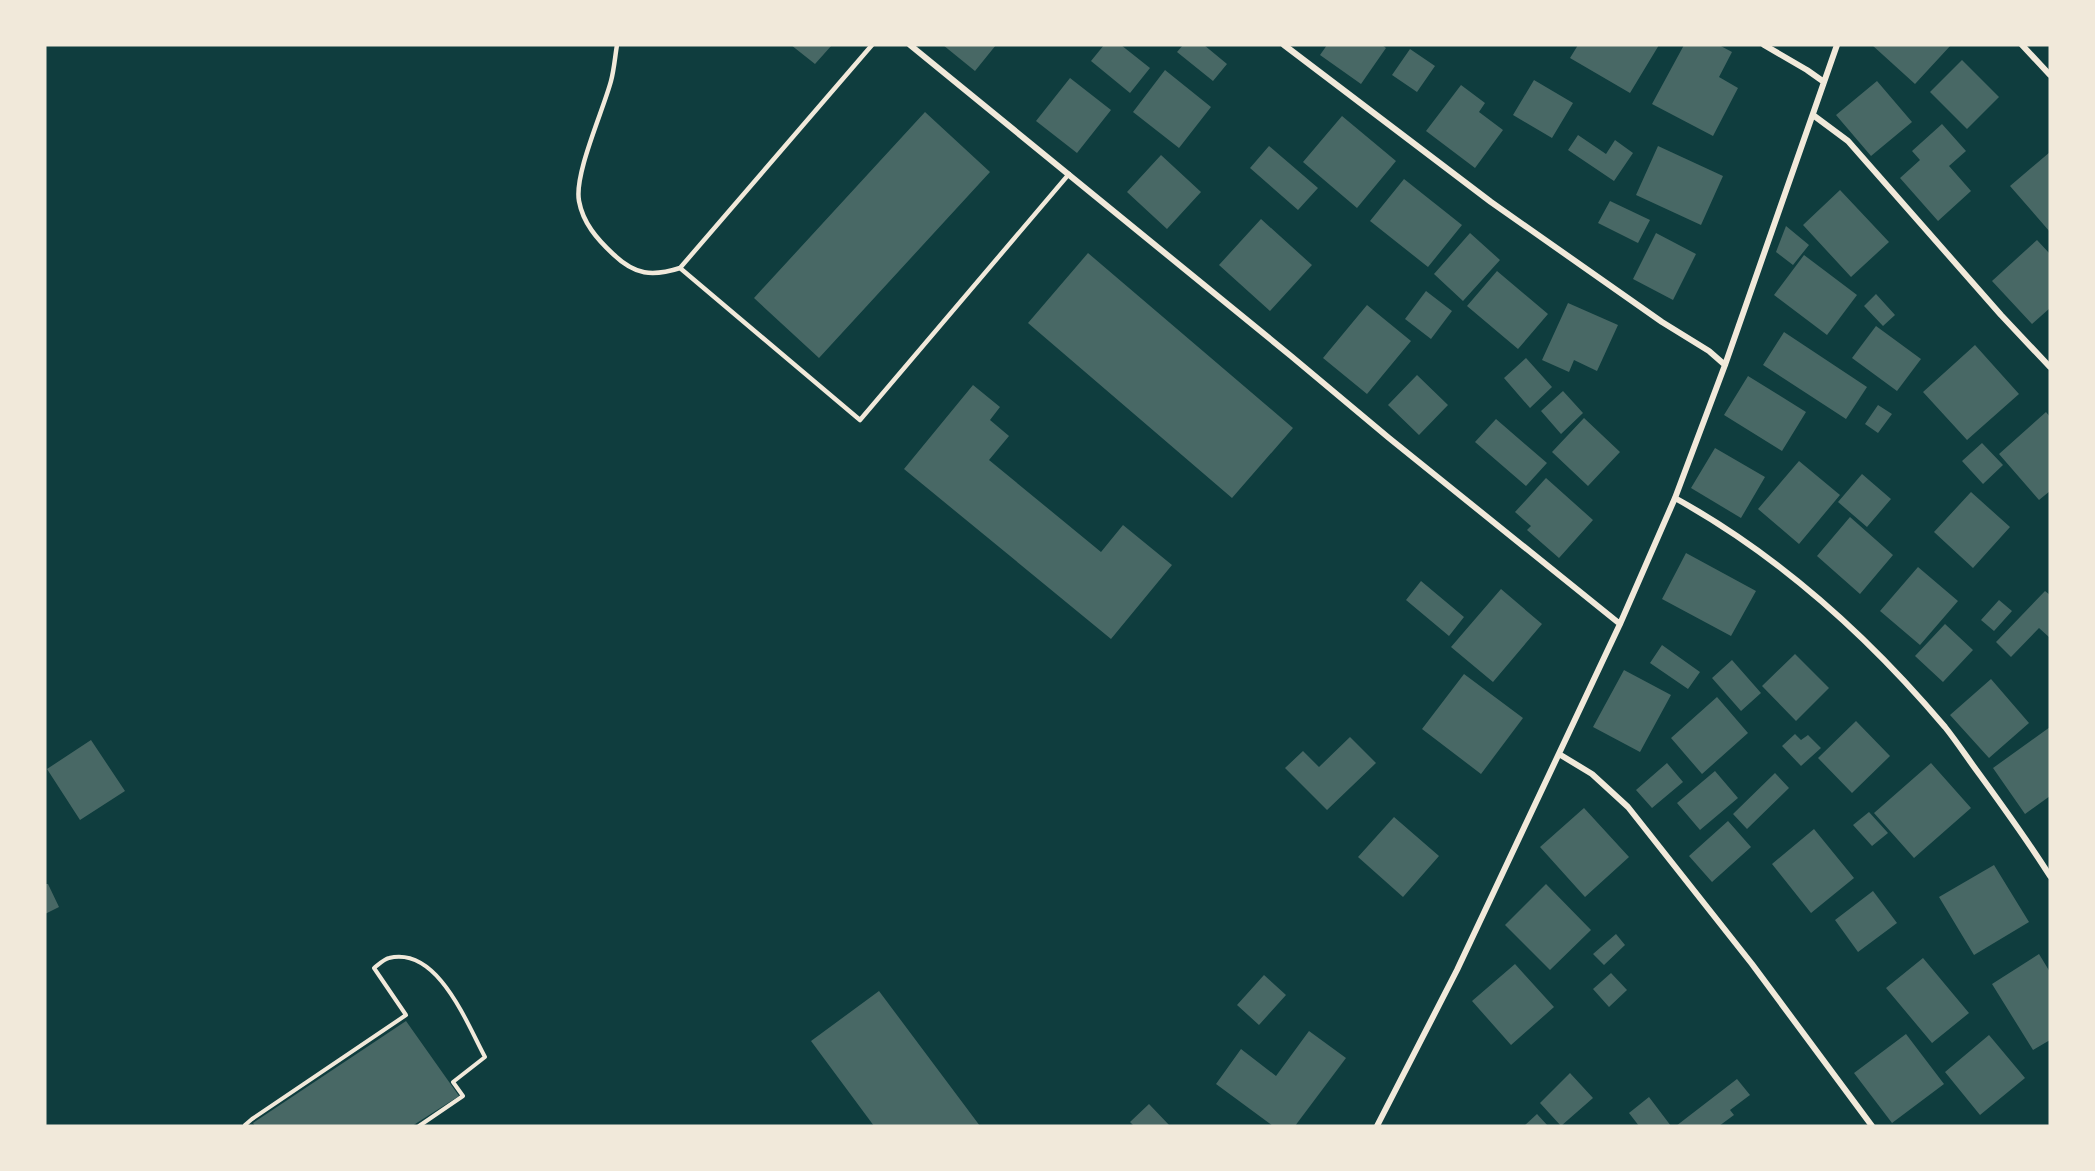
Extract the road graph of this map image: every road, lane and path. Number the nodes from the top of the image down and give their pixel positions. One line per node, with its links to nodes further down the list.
1 (617, 45): 12 (lane)
2 (872, 45): 12 (lane)
3 (910, 45): 11 (street)
4 (1284, 45): 13 (street)
5 (1764, 45): 9 (street)
6 (1837, 45): 9 (street)
7 (2022, 45): 8 (street)
8 (2050, 75)
9 (1824, 82): 10 (street)
10 (1813, 115): 13 (street); 14 (street)
11 (1069, 174): 12 (lane); 16 (street)
12 (680, 268)
13 (1725, 364): 15 (street)
14 (2050, 367)
15 (1675, 498): 16 (street); 18 (street)
16 (1620, 624): 17 (street)
17 (1559, 754): 21 (street); 22 (street)
18 (2050, 876)
19 (246, 1126): 20 (path)
20 (419, 1126)
21 (1377, 1126)
22 (1872, 1126)

